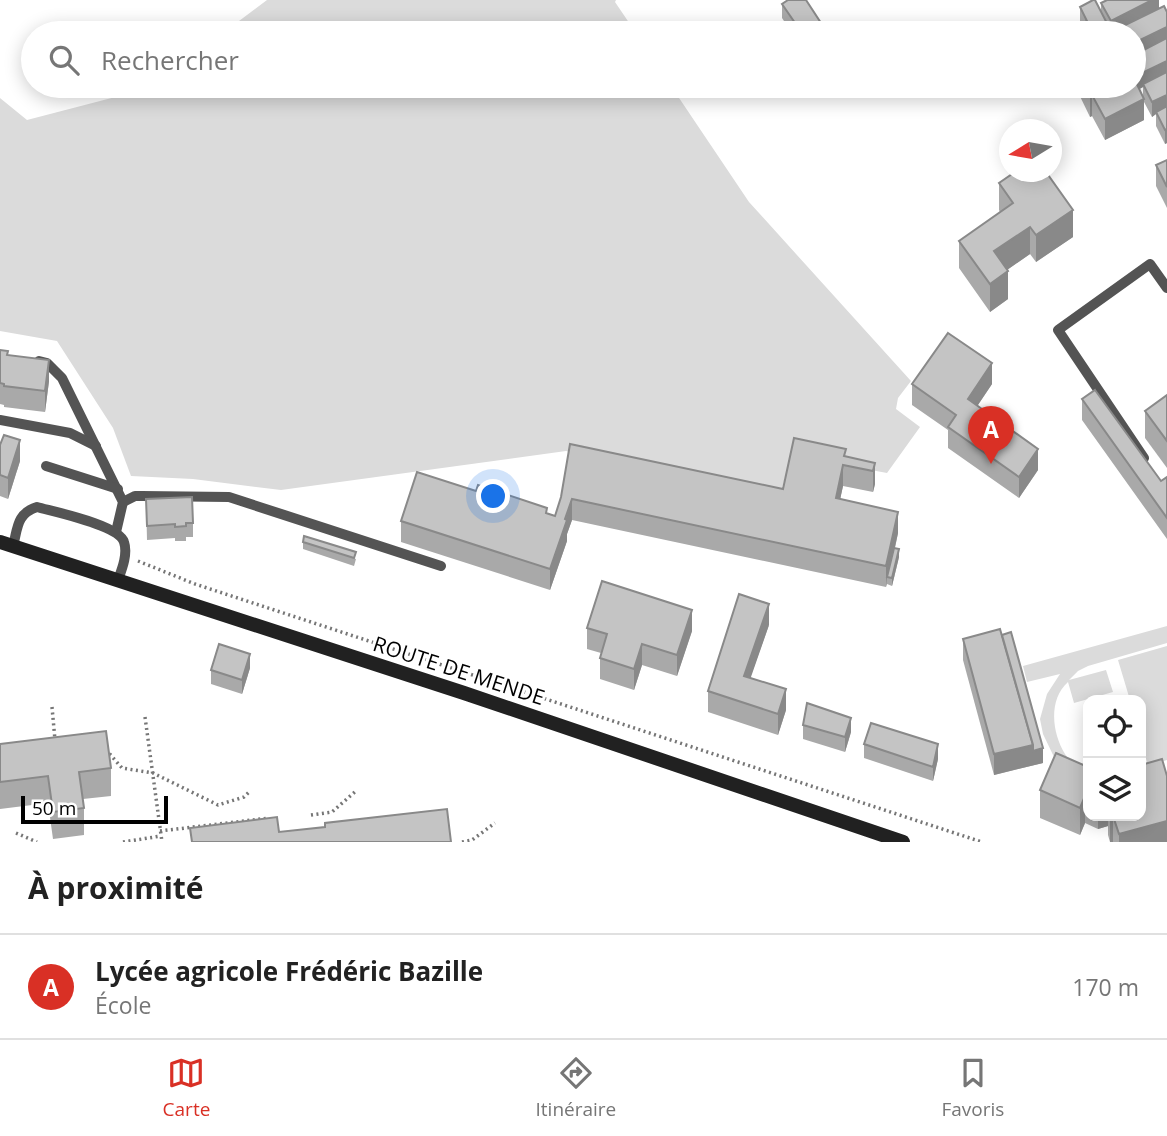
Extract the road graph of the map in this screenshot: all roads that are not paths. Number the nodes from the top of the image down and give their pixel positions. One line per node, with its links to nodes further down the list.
1 (1167, 288): 6 (lane)
2 (27, 359): 4 (lane)
3 (0, 419): 4 (lane)
4 (96, 446): 7 (lane)
5 (46, 466): 7 (lane)
6 (1152, 470)
7 (118, 489): 8 (lane)
8 (123, 502): 9 (lane); 11 (lane)
9 (116, 532): 10 (lane); 12 (lane)
10 (6, 544): 12 (main road, ROUTE DE MENDE)
11 (441, 566)
12 (118, 580): 13 (main road, ROUTE DE MENDE)
13 (903, 842)

